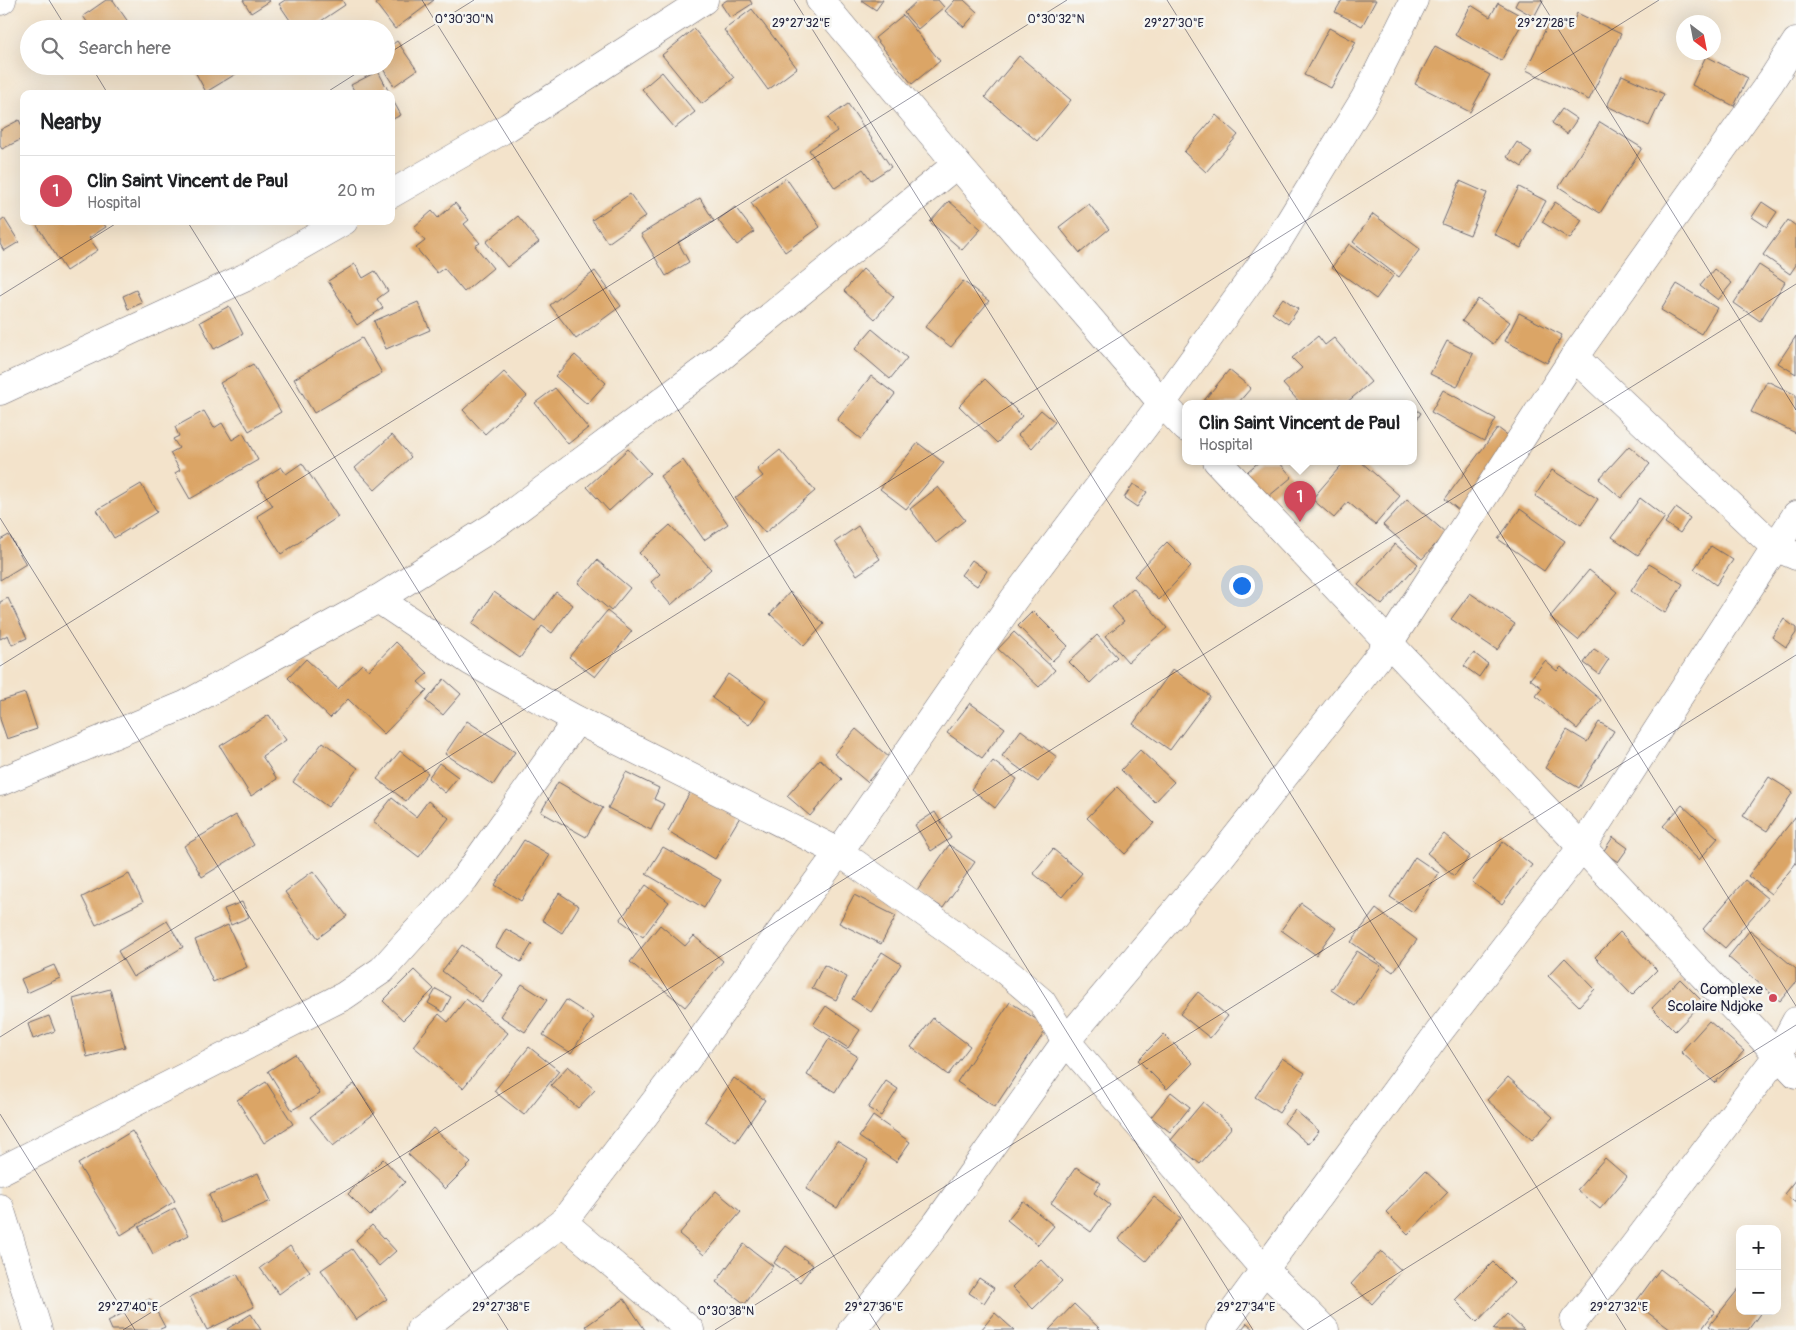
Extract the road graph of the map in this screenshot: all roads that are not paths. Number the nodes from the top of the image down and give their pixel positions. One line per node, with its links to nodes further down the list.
1 (704, 0): 6 (street)
2 (820, 0): 5 (street)
3 (1414, 0): 10 (street)
4 (1796, 42): 8 (street)
5 (957, 164): 10 (street); 15 (street)
6 (395, 192)
7 (337, 225): 9 (street)
8 (1574, 357): 14 (street); 16 (street)
9 (0, 391)
10 (1162, 403): 11 (street); 20 (street)
11 (1182, 424)
12 (1221, 465): 16 (street)
13 (1796, 515): 14 (street)
14 (1786, 552): 19 (street)
15 (378, 599): 17 (street); 18 (street)
16 (1389, 643): 19 (street); 22 (street)
17 (577, 720): 20 (street); 24 (street)
18 (0, 782)
19 (1582, 847): 23 (street); 27 (street)
20 (839, 852): 22 (street); 26 (street)
21 (1796, 1021): 23 (street)
22 (1066, 1041): 27 (street); 32 (street)
23 (1787, 1065): 28 (street)
24 (0, 1171)
25 (0, 1208): 29 (street)
26 (563, 1222): 30 (street); 31 (street)
27 (1264, 1269): 33 (street); 34 (street)
28 (1574, 1321)
29 (38, 1330)
30 (420, 1330)
31 (690, 1330)
32 (852, 1330)
33 (1220, 1330)
34 (1325, 1330)

